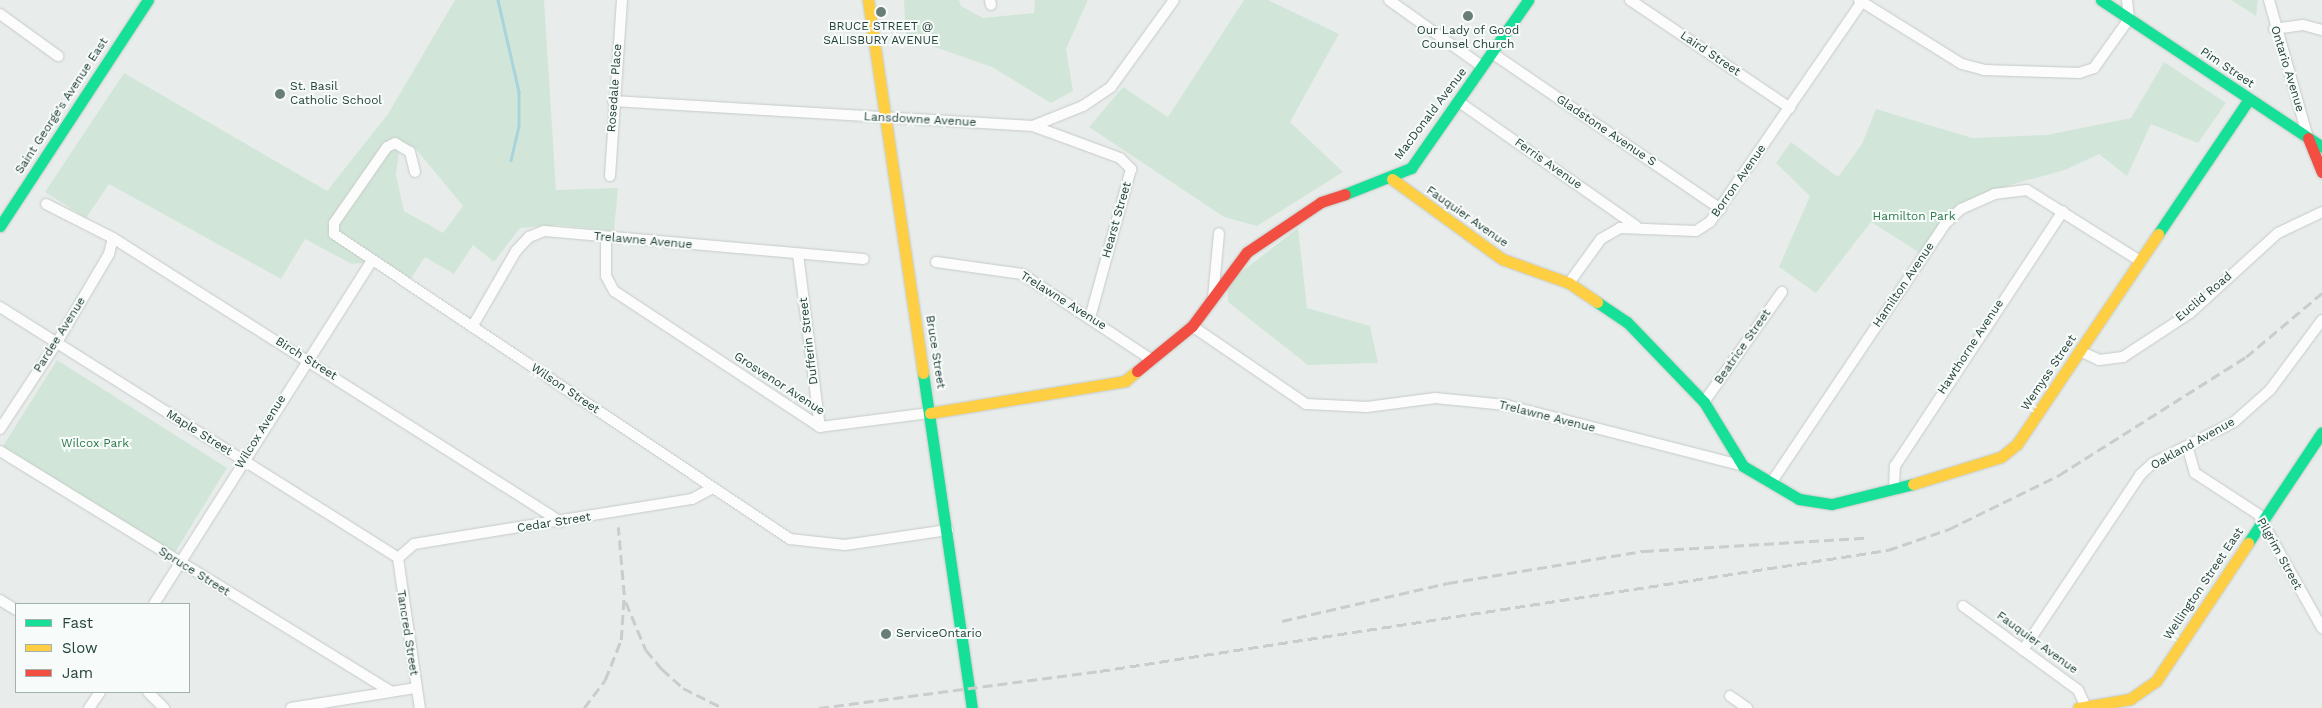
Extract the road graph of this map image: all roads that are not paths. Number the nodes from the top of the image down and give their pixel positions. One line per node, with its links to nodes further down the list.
1 (148, 0): 35 (street, Saint George's Avenue East)
2 (622, 0): 20 (street, Rosedale Place)
3 (868, 0): 23 (street, Bruce Street)
4 (1174, 0): 24 (street, Lansdowne Avenue)
5 (1389, 0): 18 (street)
6 (1528, 0): 16 (street, MacDonald Avenue)
7 (1630, 0): 22 (street, Laird Street)
8 (2101, 0): 13 (street, Pim Street)
9 (2127, 0): 13 (street)
10 (2269, 0): 14 (street, Ontario Avenue)
11 (1861, 1): 13 (street); 22 (street, Borron Avenue)
12 (0, 14): 17 (street)
13 (2129, 19): 19 (street, Pim Street)
14 (2274, 29): 15 (street); 25 (street, Ontario Avenue)
15 (2322, 30)
16 (1492, 53): 18 (street, MacDonald Avenue); 32 (street, Gladstone Avenue S)
17 (58, 56)
18 (1483, 67): 21 (street, MacDonald Avenue)
19 (2249, 99): 25 (street, Pim Street); 42 (street, Wemyss Street)
20 (614, 101): 23 (street, Lansdowne Avenue); 29 (street, Rosedale Place)
21 (1459, 102): 30 (street, MacDonald Avenue); 36 (street, Ferris Avenue)
22 (1790, 108): 32 (street, Borron Avenue)
23 (886, 118): 24 (street, Lansdowne Avenue); 58 (street, Bruce Street)
24 (1033, 126): 49 (street, Hearst Street)
25 (2308, 138): 26 (street, Pim Street); 28 (street)
26 (2322, 147)
27 (415, 172): 43 (street, Wilson Street)
28 (2322, 172)
29 (610, 176)
30 (1392, 179): 45 (street, Fauquier Avenue); 47 (street, MacDonald Avenue)
31 (46, 204): 38 (street, Birch Street)
32 (1720, 209): 36 (street, Borron Avenue)
33 (2063, 211): 42 (street, Hamilton Avenue); 66 (street, Hamilton Avenue); 68 (street, Hawthorne Avenue)
34 (2322, 212): 54 (street, Euclid Road)
35 (0, 226)
36 (1636, 226): 45 (street, Borron Avenue)
37 (1219, 234): 47 (street)
38 (113, 238): 53 (street, Pardee Avenue); 55 (street, Birch Street)
39 (606, 238): 40 (street, Trelawne Avenue); 52 (street, Trelawne Avenue); 59 (street, Grosvenor Avenue)
40 (798, 254): 41 (street, Trelawne Avenue); 59 (street, Dufferin Street)
41 (864, 259)
42 (2140, 261): 54 (street, Wemyss Street)
43 (370, 262): 52 (street, Wilson Street); 55 (street, Wilcox Avenue)
44 (936, 262): 49 (street, Trelawne Avenue)
45 (1569, 283): 57 (street, Fauquier Avenue)
46 (1782, 292): 57 (street, Beatrice Street)
47 (1213, 299): 51 (street, MacDonald Avenue)
48 (0, 307): 53 (street, Maple Street)
49 (1090, 318): 56 (street, Trelawne Avenue)
50 (2322, 320): 62 (street, Oakland Avenue)
51 (1192, 326): 56 (street, Grosvenor Avenue); 65 (street, Trelawne Avenue)
52 (472, 327): 67 (street, Wilson Street)
53 (56, 344): 60 (street, Pardee Avenue); 64 (street, Maple Street)
54 (2080, 351): 68 (street, Wemyss Street)
55 (306, 359): 64 (street, Wilcox Avenue); 69 (street, Birch Street)
56 (1152, 360): 58 (street, Grosvenor Avenue)
57 (1704, 402): 65 (street, Fauquier Avenue)
58 (930, 413): 59 (street, Grosvenor Avenue); 71 (street, Bruce Street)
59 (820, 428)
60 (0, 429)
61 (2322, 432): 70 (street, Wellington Street East)
62 (2188, 449): 70 (street, Pilgrim Street); 79 (street, Oakland Avenue)
63 (0, 451): 73 (street, Spruce Street)
64 (244, 461): 72 (street, Maple Street); 73 (street, Wilcox Avenue)
65 (1743, 466): 66 (street, Fauquier Avenue)
66 (1771, 483): 68 (street, Wemyss Street)
67 (713, 488): 69 (street, Cedar Street); 71 (street, Wilson Street)
68 (1894, 490)
69 (561, 522): 72 (street, Cedar Street)
70 (2262, 523): 78 (street, Pilgrim Street); 80 (street, Wellington Street East)
71 (948, 530): 92 (street, Bruce Street)
72 (398, 558): 81 (street, Tancred Street)
73 (179, 563): 75 (street, Wilcox Avenue); 82 (street, Spruce Street)
74 (0, 600): 77 (street)
75 (155, 603)
76 (1963, 606): 79 (street, Fauquier Avenue)
77 (15, 609)
78 (2322, 628)
79 (2023, 650): 87 (street, Fauquier Avenue)
80 (2156, 681): 86 (street, Wellington Street East); 94 (street)
81 (416, 688): 82 (street); 91 (street, Tancred Street)
82 (390, 691): 90 (street)
83 (99, 693): 88 (street)
84 (149, 693): 89 (street)
85 (1730, 696): 93 (street)
86 (2107, 706): 87 (street, Wellington Street East)
87 (2082, 707)
88 (89, 708)
89 (164, 708)
90 (291, 708)
91 (420, 708)
92 (972, 708)
93 (1746, 708)
94 (2142, 708)

